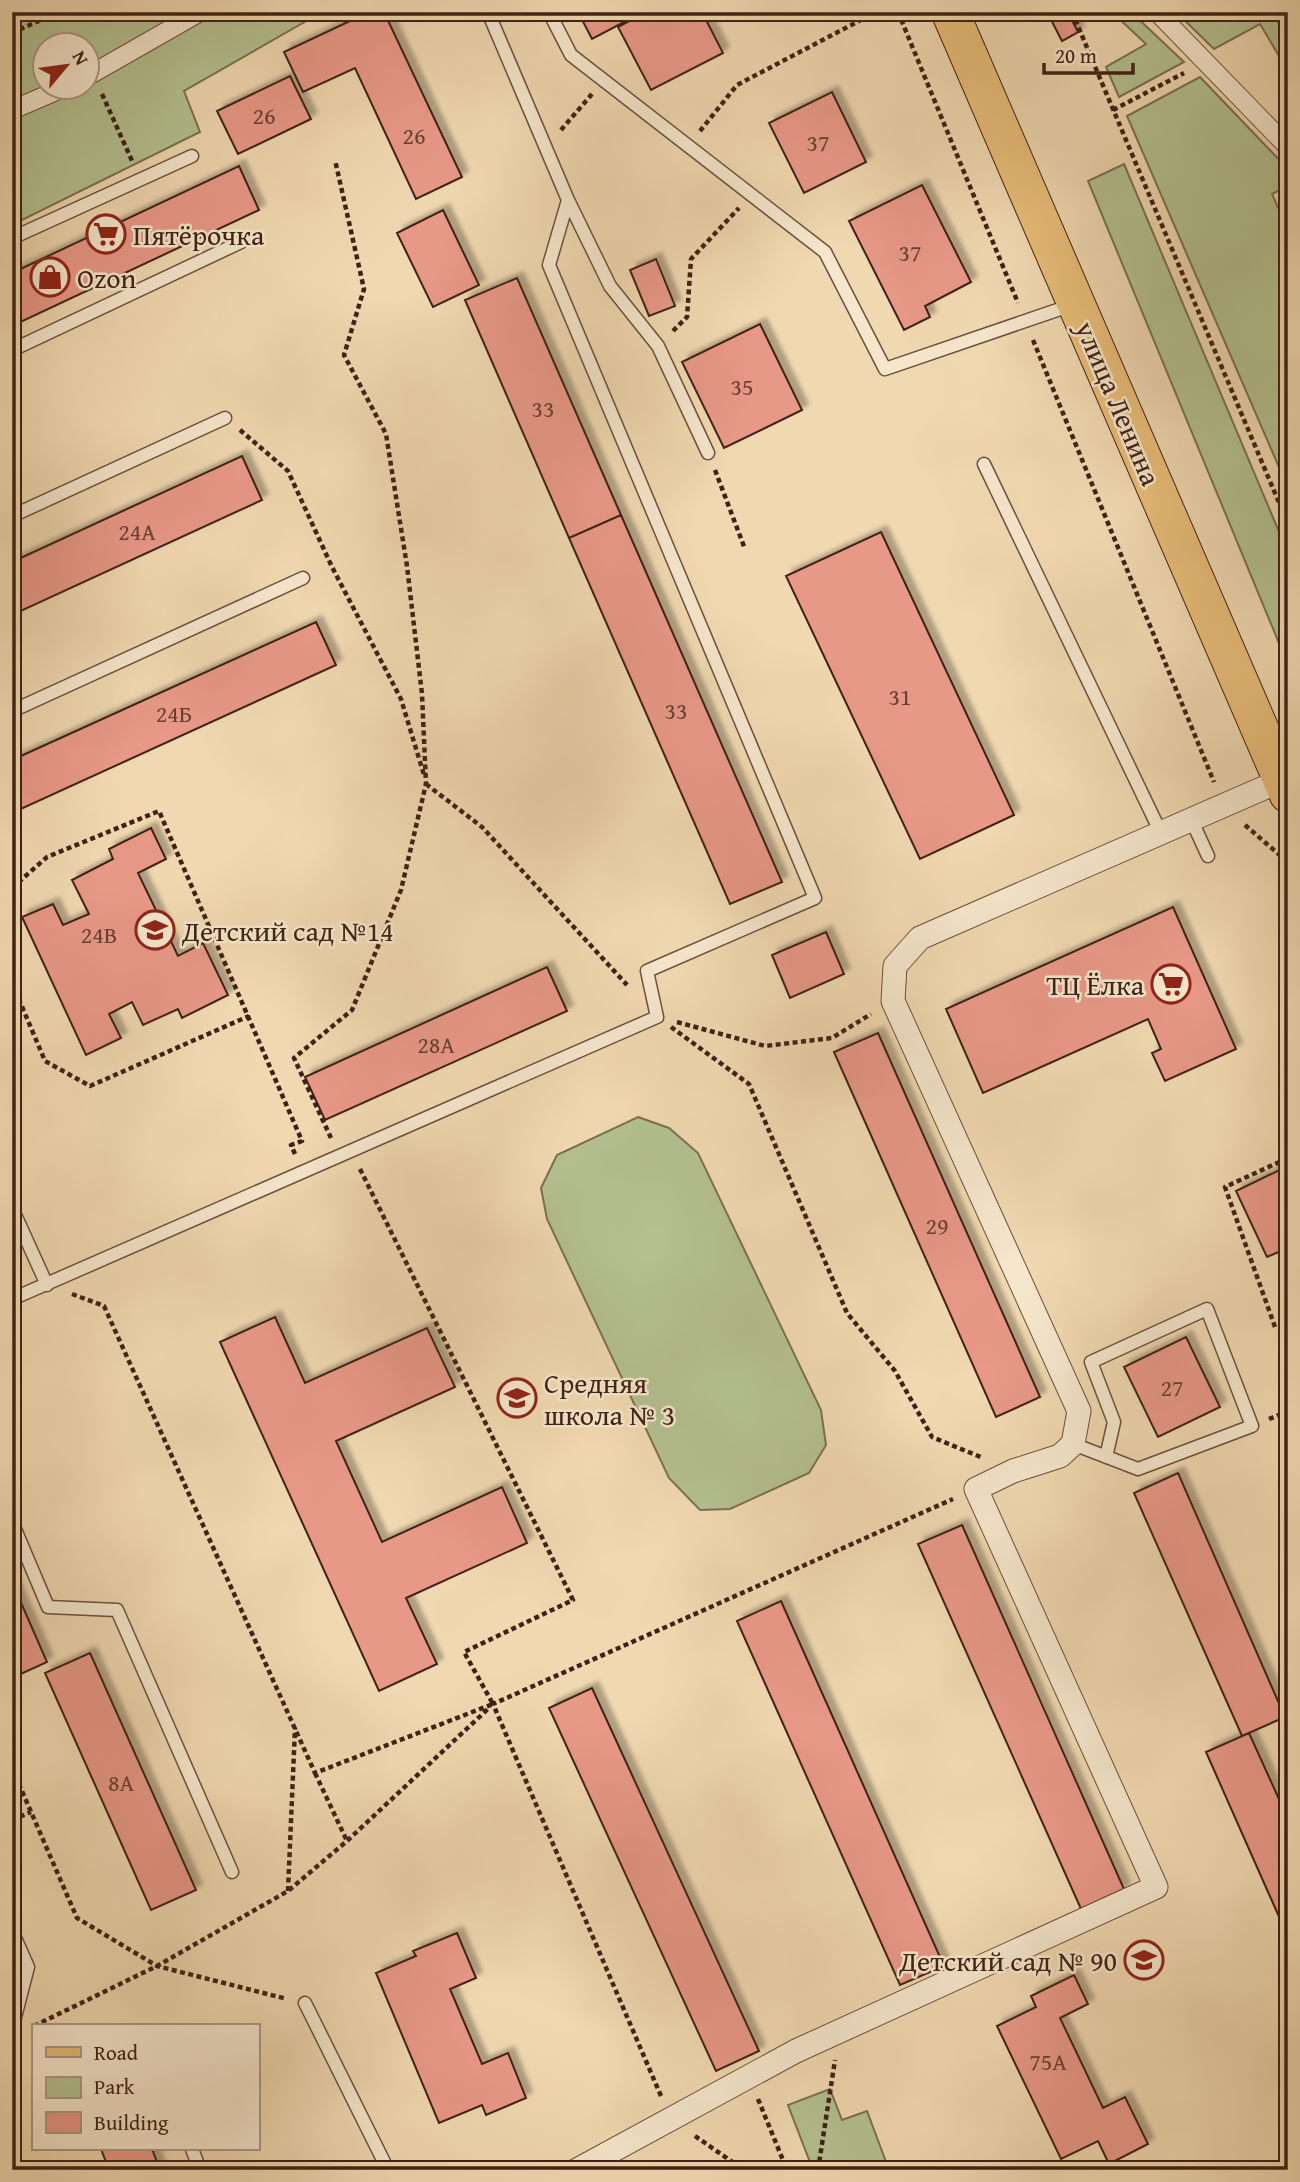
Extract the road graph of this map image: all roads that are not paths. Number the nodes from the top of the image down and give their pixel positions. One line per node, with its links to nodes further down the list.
1 (200, 12): 6 (street)
2 (488, 12): 11 (lane)
3 (549, 12): 14 (lane)
4 (950, 12): 14 (main road, улица Ленина)
5 (1157, 12): 9 (street)
6 (102, 68)
7 (32, 101): 8 (street)
8 (12, 110)
9 (1288, 147)
10 (191, 156): 12 (lane)
11 (568, 200): 17 (lane); 27 (lane)
12 (12, 237)
13 (241, 242): 15 (lane)
14 (1076, 303): 22 (main road, улица Ленина)
15 (12, 350)
16 (225, 418): 19 (lane)
17 (708, 453)
18 (984, 464): 24 (lane)
19 (12, 516)
20 (303, 578): 21 (lane)
21 (12, 712)
22 (1285, 787): 23 (street)
23 (1191, 819): 24 (street); 25 (lane)
24 (1160, 831): 29 (street)
25 (1208, 856)
26 (12, 1208): 27 (lane)
27 (47, 1285): 28 (lane)
28 (12, 1299)
29 (1073, 1444): 30 (lane); 39 (street)
30 (1106, 1457): 30 (lane)
31 (12, 1522): 32 (lane)
32 (232, 1872)
33 (12, 1931): 35 (lane)
34 (305, 2003): 38 (lane)
35 (12, 2029)
36 (192, 2150): 37 (lane)
37 (200, 2170)
38 (388, 2170)
39 (577, 2170)

